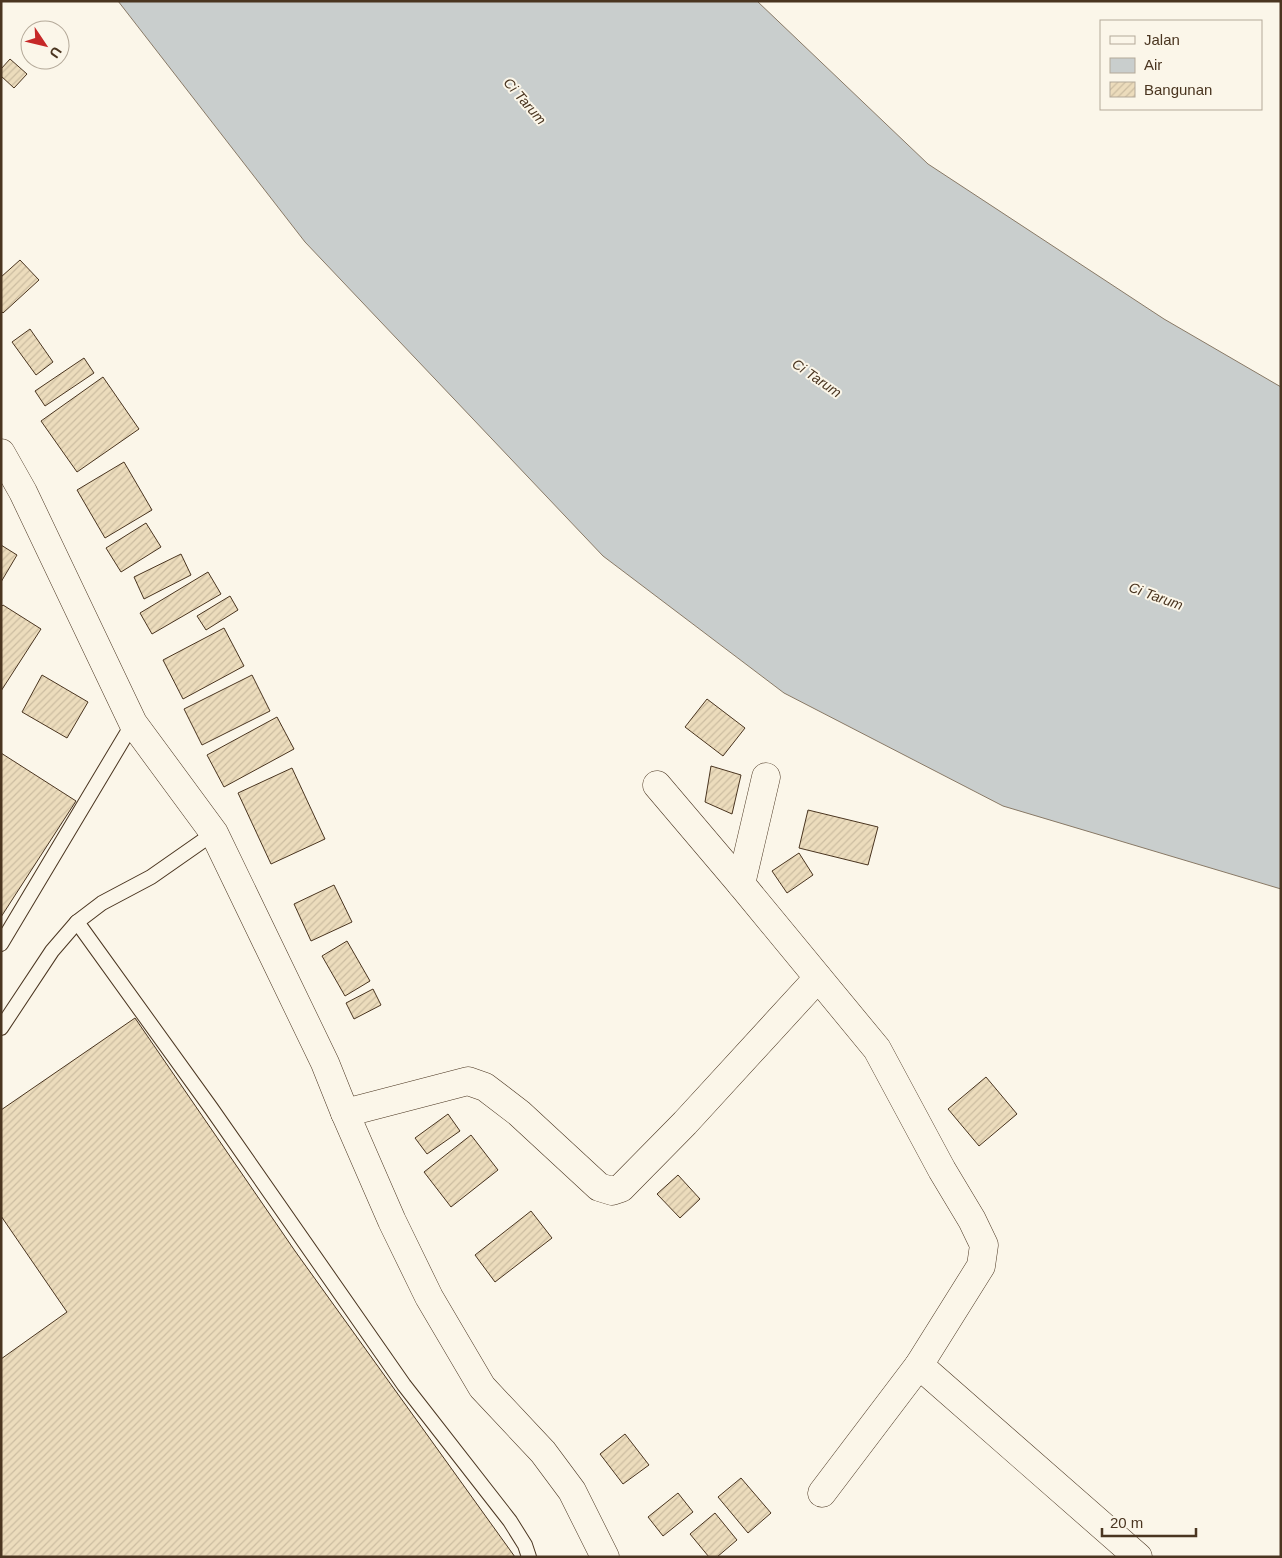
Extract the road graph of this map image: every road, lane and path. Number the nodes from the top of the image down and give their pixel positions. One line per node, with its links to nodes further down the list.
1 (1, 453): 2 (street)
2 (133, 723): 5 (street); 8 (lane)
3 (766, 777): 6 (street)
4 (657, 785): 6 (street)
5 (214, 833): 7 (lane); 11 (street)
6 (741, 884): 9 (street)
7 (77, 922): 10 (lane); 14 (lane)
8 (1, 944)
9 (818, 978): 11 (street); 12 (street)
10 (1, 1028)
11 (345, 1113): 15 (street)
12 (919, 1366): 13 (street); 16 (street)
13 (822, 1493)
14 (529, 1557)
15 (605, 1557)
16 (1138, 1557)

